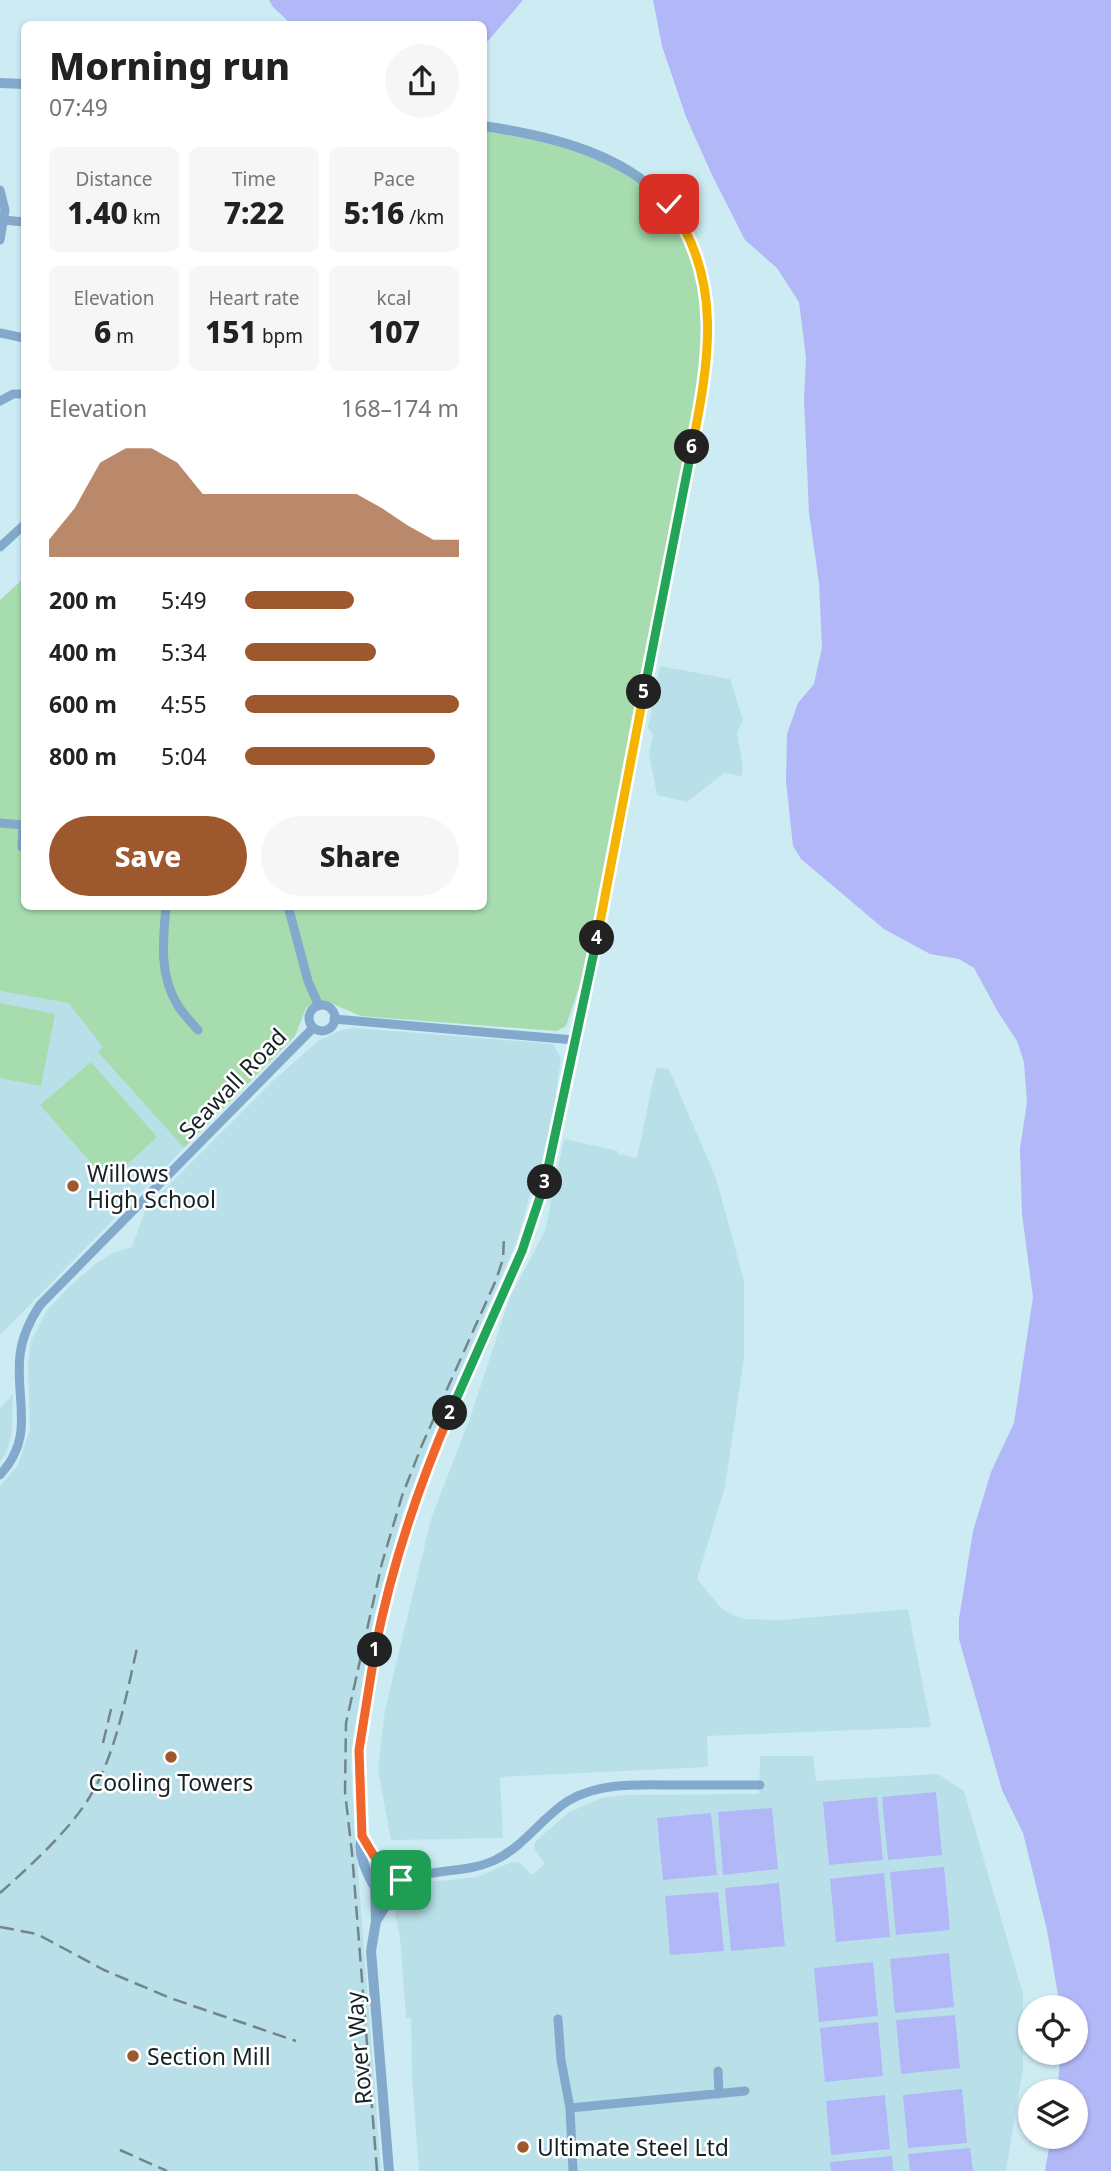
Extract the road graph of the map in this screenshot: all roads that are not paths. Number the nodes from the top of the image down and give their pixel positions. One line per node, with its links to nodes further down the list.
1 (0, 83): 2 (street)
2 (21, 84)
3 (487, 127): 22 (street, Rover Way)
4 (0, 190): 5 (street)
5 (4, 220): 6 (street); 7 (street)
6 (21, 222)
7 (0, 240)
8 (0, 333): 9 (street)
9 (21, 337)
10 (21, 394): 11 (street)
11 (0, 401)
12 (21, 528): 13 (street)
13 (0, 547)
14 (0, 823): 15 (street)
15 (21, 825)
16 (166, 910): 21 (street)
17 (289, 910): 18 (street)
18 (319, 1006): 19 (street); 20 (street)
19 (334, 1019): 20 (street); 22 (street)
20 (313, 1028): 23 (street, Seawall Road)
21 (198, 1030)
22 (575, 1040): 25 (street, Rover Way)
23 (0, 1475)
24 (760, 1785): 27 (street)
25 (362, 1836): 26 (street); 28 (street, Rover Way)
26 (390, 1865): 27 (street); 28 (street); 29 (street)
27 (432, 1871): 29 (street)
28 (375, 1887): 29 (street); 30 (street, Rover Way)
29 (398, 1888): 30 (street, Rover Way)
30 (376, 1921): 36 (street, Rover Way)
31 (558, 2019): 35 (street)
32 (718, 2071): 34 (street)
33 (746, 2091): 34 (street)
34 (719, 2094): 35 (street)
35 (570, 2108): 37 (street)
36 (389, 2171)
37 (573, 2171)

